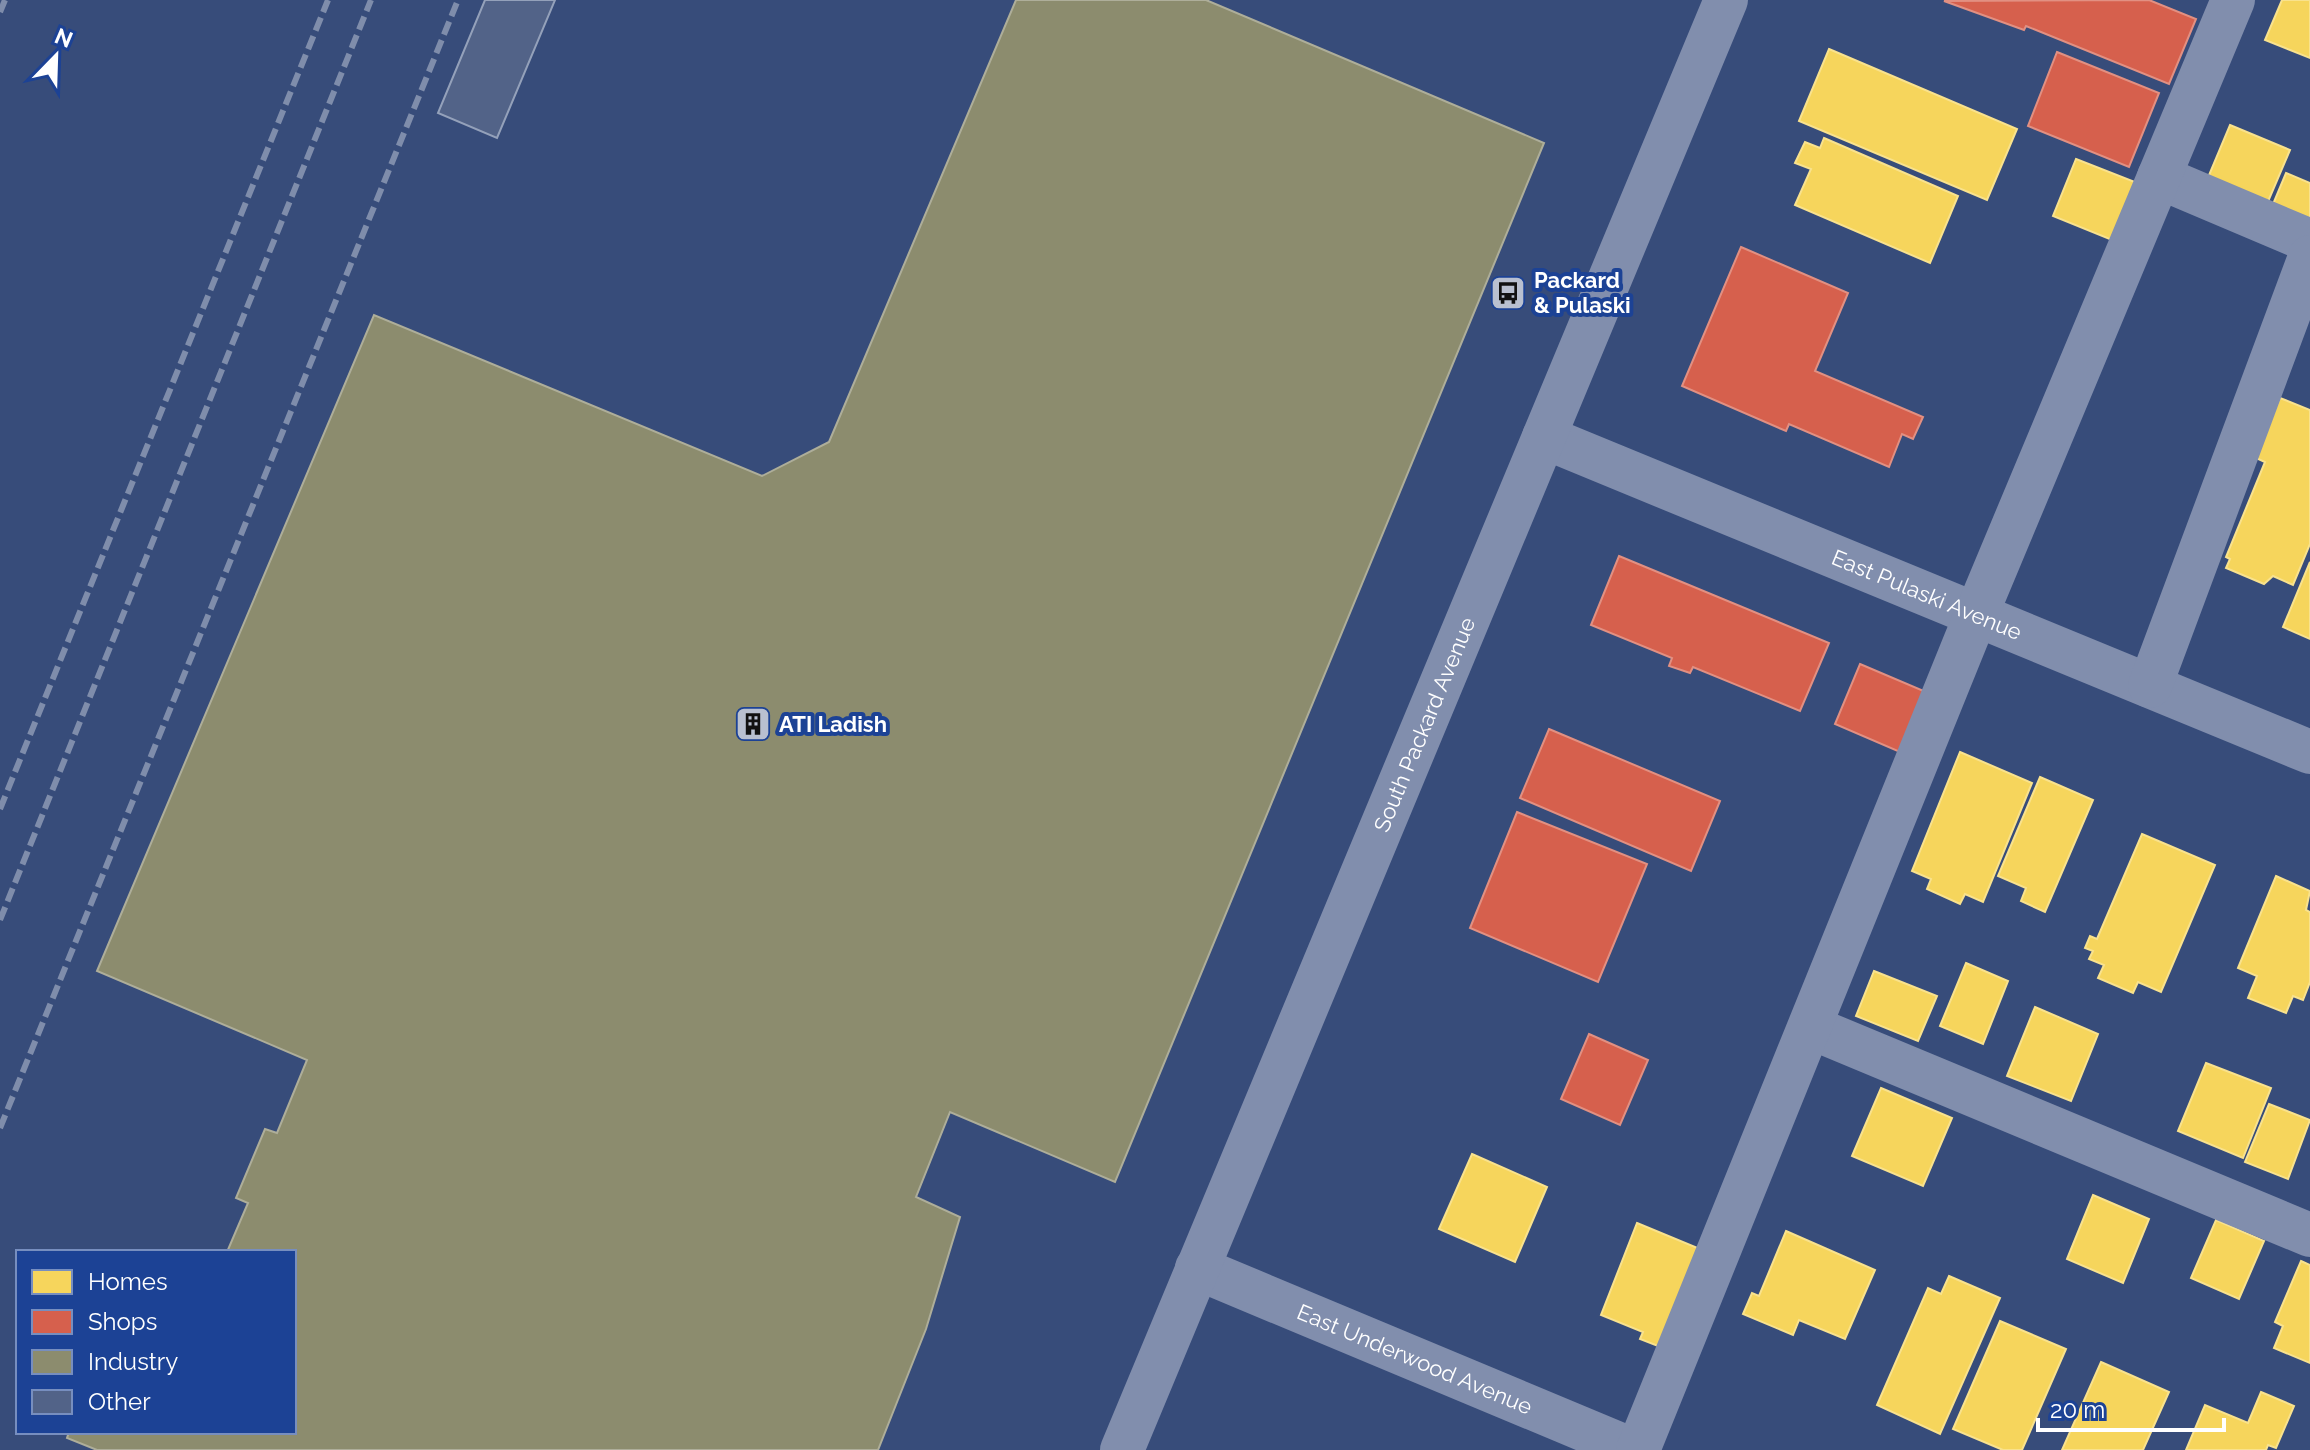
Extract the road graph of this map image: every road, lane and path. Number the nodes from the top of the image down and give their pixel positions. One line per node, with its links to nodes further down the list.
1 (1726, 0): 6 (street, South Packard Avenue)
2 (2233, 0): 3 (street)
3 (2159, 177): 4 (street); 7 (street)
4 (2310, 241)
5 (2310, 257): 8 (street)
6 (1544, 437): 7 (street, East Pulaski Avenue); 12 (street, South Packard Avenue)
7 (1976, 615): 8 (street, East Pulaski Avenue); 10 (street)
8 (2150, 686): 9 (street, East Pulaski Avenue)
9 (2310, 752)
10 (1810, 1027): 11 (street); 14 (street)
11 (2310, 1235)
12 (1197, 1268): 13 (street, South Packard Avenue); 14 (street, East Underwood Avenue)
13 (1122, 1450)
14 (1636, 1450)

